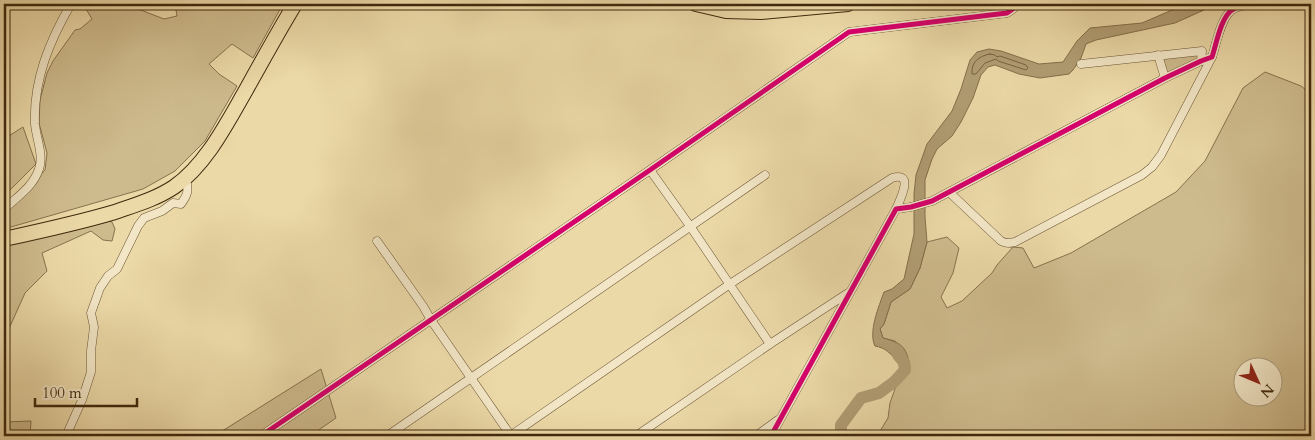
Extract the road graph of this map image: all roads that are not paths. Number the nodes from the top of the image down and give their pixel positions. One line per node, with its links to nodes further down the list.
1 (72, 4): 17 (street)
2 (295, 4): 14 (highway)
3 (696, 4): 4 (highway)
4 (848, 4)
5 (1016, 4): 12 (street)
6 (1251, 4): 8 (street)
7 (1158, 55): 9 (street); 10 (street); 11 (street)
8 (1212, 57): 9 (street); 15 (street)
9 (1201, 61): 11 (street)
10 (1081, 64)
11 (1165, 78): 15 (street)
12 (650, 170): 20 (street); 25 (street)
13 (765, 175): 20 (street)
14 (186, 177): 16 (highway); 19 (street)
15 (949, 192): 18 (street)
16 (138, 205): 19 (street); 21 (highway)
17 (4, 209)
18 (896, 209): 23 (street); 24 (street)
19 (149, 216): 29 (street)
20 (690, 226): 23 (street); 27 (street)
21 (4, 239)
22 (377, 241): 25 (street)
23 (730, 284): 26 (street); 32 (street)
24 (850, 292): 26 (street); 28 (street)
25 (431, 320): 27 (street); 30 (street)
26 (770, 344): 33 (street)
27 (472, 378): 31 (street); 32 (street)
28 (780, 419): 34 (street); 35 (street)
29 (66, 436)
30 (262, 436)
31 (388, 436)
32 (511, 436)
33 (636, 436)
34 (756, 436)
35 (771, 436)

